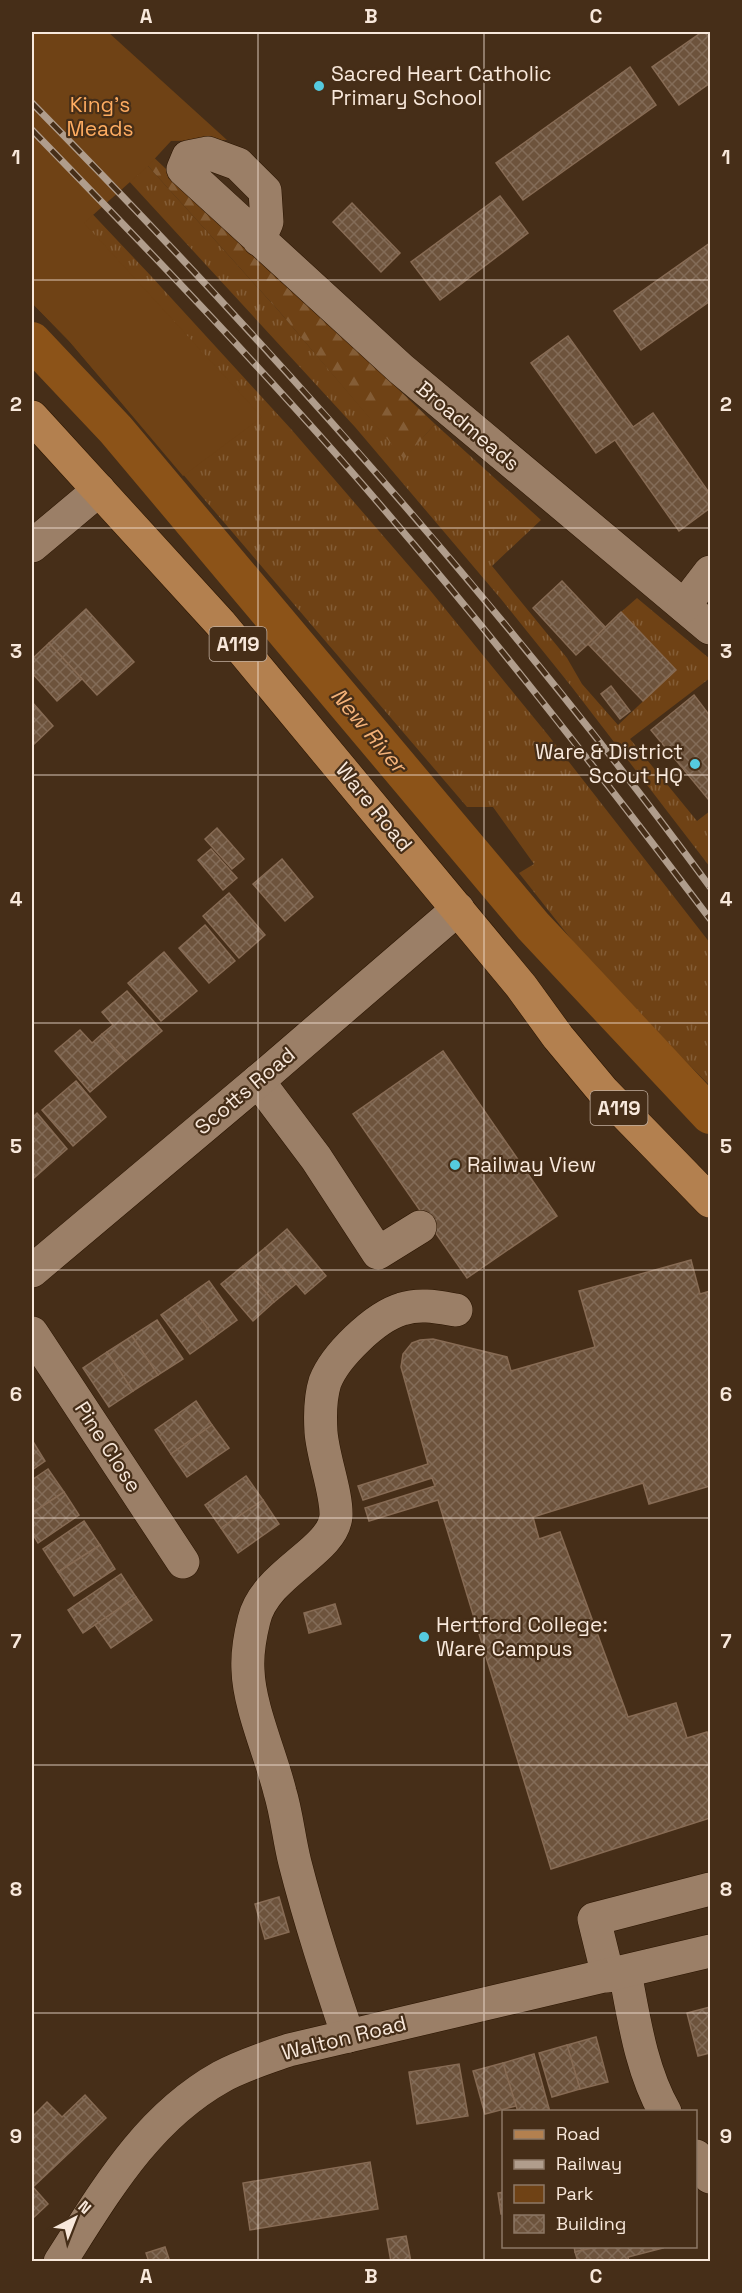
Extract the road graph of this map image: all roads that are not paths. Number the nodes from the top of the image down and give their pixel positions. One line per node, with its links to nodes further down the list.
1 (259, 240): 6 (street, Broadmeads)
2 (32, 417): 3 (main road, Ware Road / A119)
3 (99, 490): 4 (street); 8 (main road, Ware Road / A119)
4 (37, 529)
5 (711, 572): 6 (street)
6 (684, 606): 7 (street, Broadmeads)
7 (711, 628)
8 (458, 909): 9 (street, Scotts Road); 10 (main road, Ware Road / A119)
9 (258, 1081): 11 (street); 12 (street, Scotts Road)
10 (711, 1201)
11 (420, 1227)
12 (32, 1271)
13 (456, 1310): 19 (street)
14 (32, 1333): 15 (street, Pine Close)
15 (183, 1562)
16 (711, 1889): 18 (street)
17 (711, 1951): 18 (street, Walton Road)
18 (617, 1974): 19 (street, Walton Road); 20 (street)
19 (348, 2036): 23 (street, Walton Road)
20 (664, 2110)
21 (697, 2157): 22 (street)
22 (711, 2177)
23 (60, 2262)

